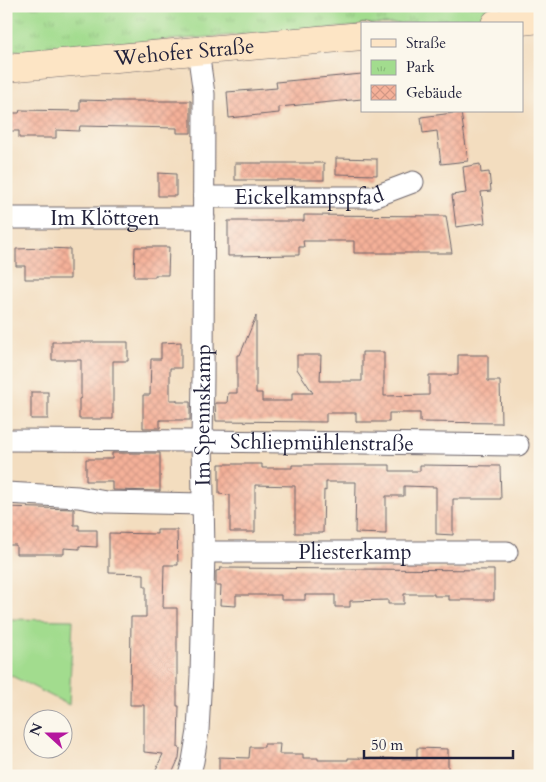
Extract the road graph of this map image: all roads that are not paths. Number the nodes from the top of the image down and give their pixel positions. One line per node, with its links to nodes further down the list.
1 (540, 19): 2 (street)
2 (513, 22)
3 (361, 36): 4 (street, Wehofer Straße)
4 (198, 51): 5 (street, Wehofer Straße); 7 (street, Im Spennskamp)
5 (6, 68)
6 (412, 182): 7 (street, Eickelkampspfad)
7 (204, 208): 8 (street, Im Klöttgen); 10 (street, Im Spennskamp)
8 (6, 218)
9 (6, 440): 10 (street, Schliepmühlenstraße)
10 (202, 441): 11 (street, Schliepmühlenstraße); 13 (street, Im Spennskamp)
11 (518, 445)
12 (6, 493): 13 (street)
13 (203, 504): 14 (street, Im Spennskamp)
14 (204, 552): 15 (street, Pliesterkamp); 16 (street, Im Spennskamp)
15 (507, 552)
16 (189, 776)

